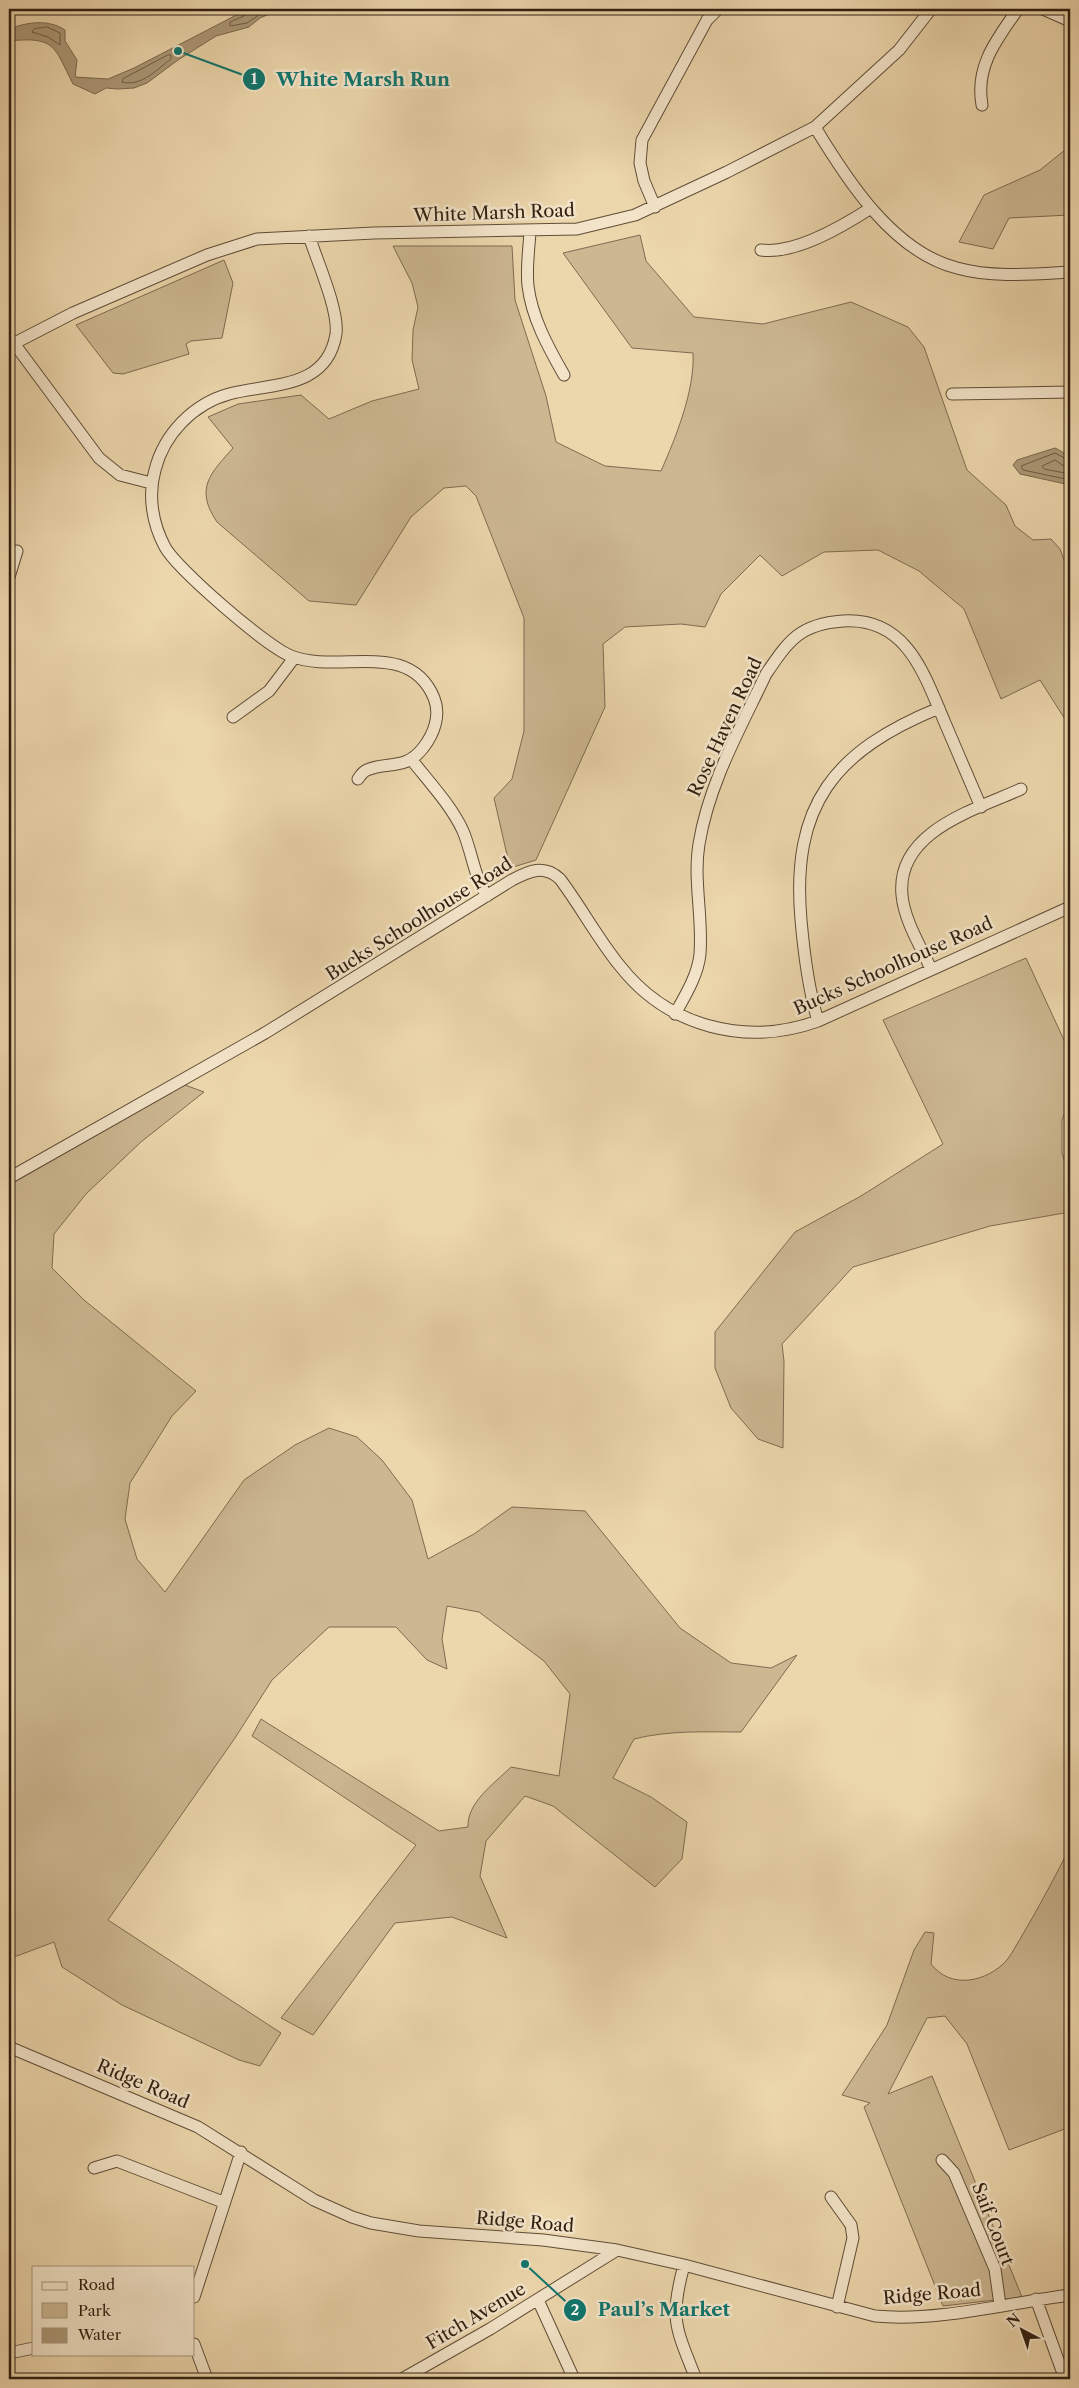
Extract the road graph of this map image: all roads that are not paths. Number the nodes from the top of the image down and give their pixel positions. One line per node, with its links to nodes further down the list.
1 (718, 9): 8 (street)
2 (931, 9): 7 (street, White Marsh Road)
3 (1018, 9): 6 (street)
4 (1043, 9): 5 (street)
5 (1070, 21)
6 (982, 105)
7 (815, 127): 8 (street, White Marsh Road); 9 (street)
8 (655, 207): 10 (street, White Marsh Road)
9 (871, 208): 12 (street); 13 (street)
10 (530, 232): 11 (street, White Marsh Road); 15 (street)
11 (308, 236): 14 (street, White Marsh Road); 18 (street)
12 (761, 250)
13 (1070, 272)
14 (11, 344): 18 (street)
15 (564, 375)
16 (1070, 392): 17 (street)
17 (952, 394)
18 (151, 483): 21 (street)
19 (17, 551): 20 (street)
20 (9, 577)
21 (294, 658): 23 (street); 24 (street)
22 (939, 708): 27 (street, Rose Haven Road); 31 (street, Rose Haven Road); 32 (street)
23 (233, 717)
24 (411, 759): 25 (street); 28 (street)
25 (358, 779)
26 (1021, 789): 27 (street)
27 (981, 807): 30 (street)
28 (487, 896): 31 (street, Bucks Schoolhouse Road); 33 (street, Bucks Schoolhouse Road)
29 (1070, 907): 30 (street, Bucks Schoolhouse Road)
30 (931, 970): 32 (street, Bucks Schoolhouse Road)
31 (675, 1014): 32 (street, Bucks Schoolhouse Road)
32 (818, 1021)
33 (9, 1178)
34 (9, 2047): 35 (street, Ridge Road)
35 (241, 2152): 39 (street); 40 (street, Ridge Road)
36 (942, 2160): 46 (street, Saif Court)
37 (94, 2168): 39 (street)
38 (831, 2197): 47 (street)
39 (224, 2202): 42 (street)
40 (618, 2250): 41 (street, Ridge Road); 45 (street, Fitch Avenue)
41 (684, 2265): 47 (street, Ridge Road); 54 (street)
42 (195, 2294)
43 (1070, 2295): 44 (street, Ridge Road)
44 (1036, 2299): 46 (street, Ridge Road); 55 (street)
45 (538, 2300): 52 (street, Fitch Avenue); 53 (street)
46 (1000, 2305): 47 (street, Ridge Road)
47 (837, 2307)
48 (195, 2347): 51 (street)
49 (32, 2348): 50 (street)
50 (9, 2353)
51 (207, 2379)
52 (402, 2379)
53 (574, 2379)
54 (696, 2379)
55 (1065, 2379)

